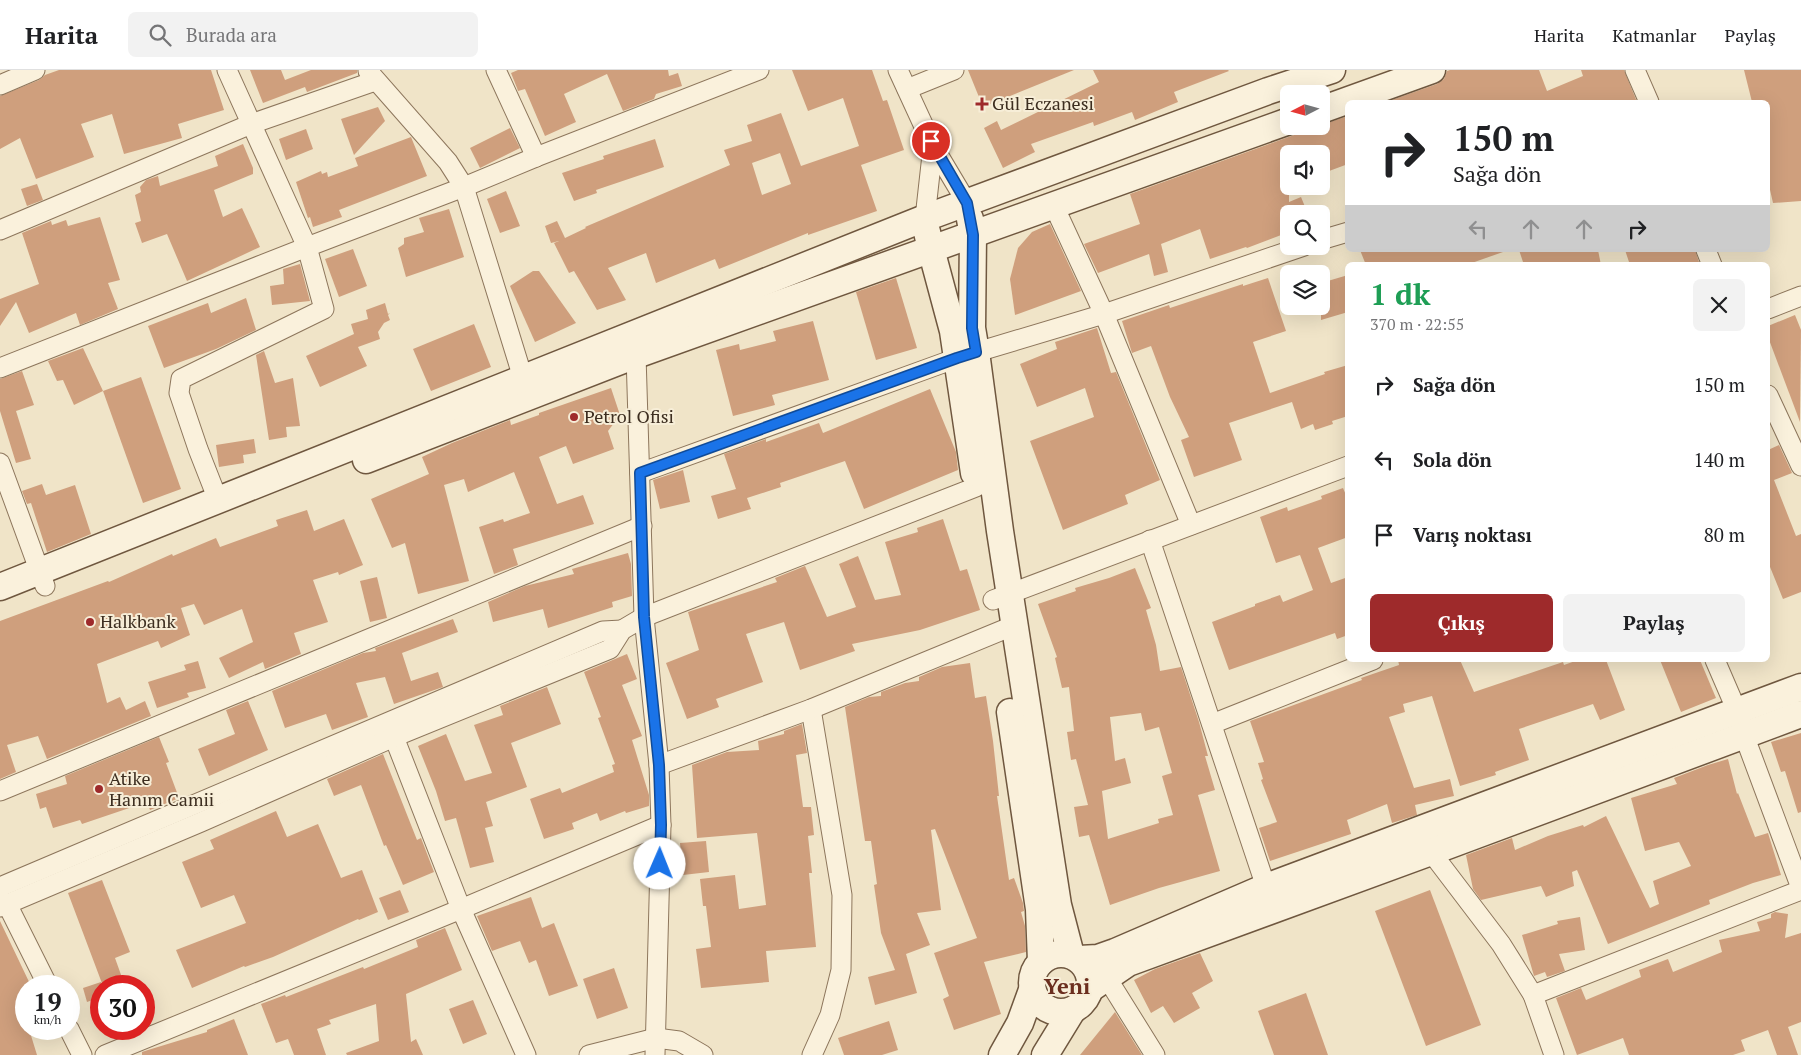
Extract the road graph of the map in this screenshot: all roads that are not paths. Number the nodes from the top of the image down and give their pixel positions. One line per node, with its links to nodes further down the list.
1 (35, 70): 11 (street)
2 (228, 70): 17 (street)
3 (496, 70): 20 (street)
4 (759, 70): 20 (street)
5 (898, 70): 12 (street)
6 (954, 70): 12 (street)
7 (1432, 70): 13 (street)
8 (1635, 70): 14 (street)
9 (1322, 71): 22 (street)
10 (371, 76): 17 (street); 21 (street)
11 (0, 85)
12 (907, 89): 19 (street)
13 (1349, 100)
14 (1648, 100)
15 (1345, 101): 16 (street)
16 (1330, 107)
17 (251, 124): 25 (street); 29 (street)
18 (1280, 124): 23 (street)
19 (934, 146): 22 (street); 24 (street)
20 (536, 157): 21 (street)
21 (464, 187): 29 (street); 38 (street)
22 (967, 203): 24 (street); 27 (street)
23 (1054, 206): 27 (street); 34 (street)
24 (925, 218): 30 (street); 38 (street)
25 (0, 230)
26 (1345, 233): 28 (street)
27 (973, 235): 30 (street); 36 (street)
28 (1330, 237)
29 (307, 247): 37 (street); 45 (street)
30 (931, 250): 35 (street); 36 (street)
31 (1280, 254): 34 (street)
32 (1801, 296): 33 (street)
33 (1770, 308)
34 (1104, 314): 36 (street); 46 (street)
35 (636, 355): 43 (street); 49 (street)
36 (966, 355): 43 (street); 44 (street); 51 (street)
37 (0, 368)
38 (523, 378): 45 (street)
39 (1770, 399): 41 (street)
40 (0, 463): 49 (street)
41 (1801, 466)
42 (1345, 467): 46 (street)
43 (640, 473): 47 (street)
44 (976, 487): 51 (street); 53 (street)
45 (218, 500): 49 (street)
46 (1191, 525): 48 (street)
47 (642, 526): 53 (street); 65 (street)
48 (1150, 540): 51 (street); 62 (street)
49 (42, 578): 50 (street); 52 (street)
50 (0, 587)
51 (1001, 596): 54 (street)
52 (0, 603)
53 (644, 617): 55 (street); 64 (street)
54 (1006, 628): 59 (street); 72 (street); 73 (street)
55 (622, 630): 63 (street); 70 (street)
56 (1368, 662): 62 (street)
57 (1716, 662): 61 (street)
58 (1801, 687): 61 (street)
59 (811, 709): 64 (street); 86 (street)
60 (1801, 714): 61 (street)
61 (1740, 723): 67 (street); 68 (street); 69 (street)
62 (1212, 724): 68 (street)
63 (394, 737): 70 (street); 71 (street)
64 (659, 765): 66 (street)
65 (0, 791)
66 (661, 825): 71 (street); 80 (street)
67 (1431, 852): 75 (street); 77 (street)
68 (1266, 887): 72 (street)
69 (1801, 889): 77 (street)
70 (2, 900): 74 (street)
71 (461, 909): 82 (street); 83 (street)
72 (1075, 957): 73 (street); 75 (street)
73 (1041, 962): 76 (street)
74 (42, 975)
75 (1099, 983): 78 (street); 89 (street)
76 (1032, 990): 78 (street); 87 (street)
77 (1533, 995): 90 (street)
78 (1072, 1011): 88 (street)
79 (75, 1040): 81 (street)
80 (656, 1047): 84 (street); 85 (street)
81 (82, 1055)
82 (105, 1055)
83 (526, 1055)
84 (588, 1055)
85 (703, 1055)
86 (812, 1055)
87 (1002, 1055)
88 (1045, 1055)
89 (1155, 1055)
90 (1554, 1055)

